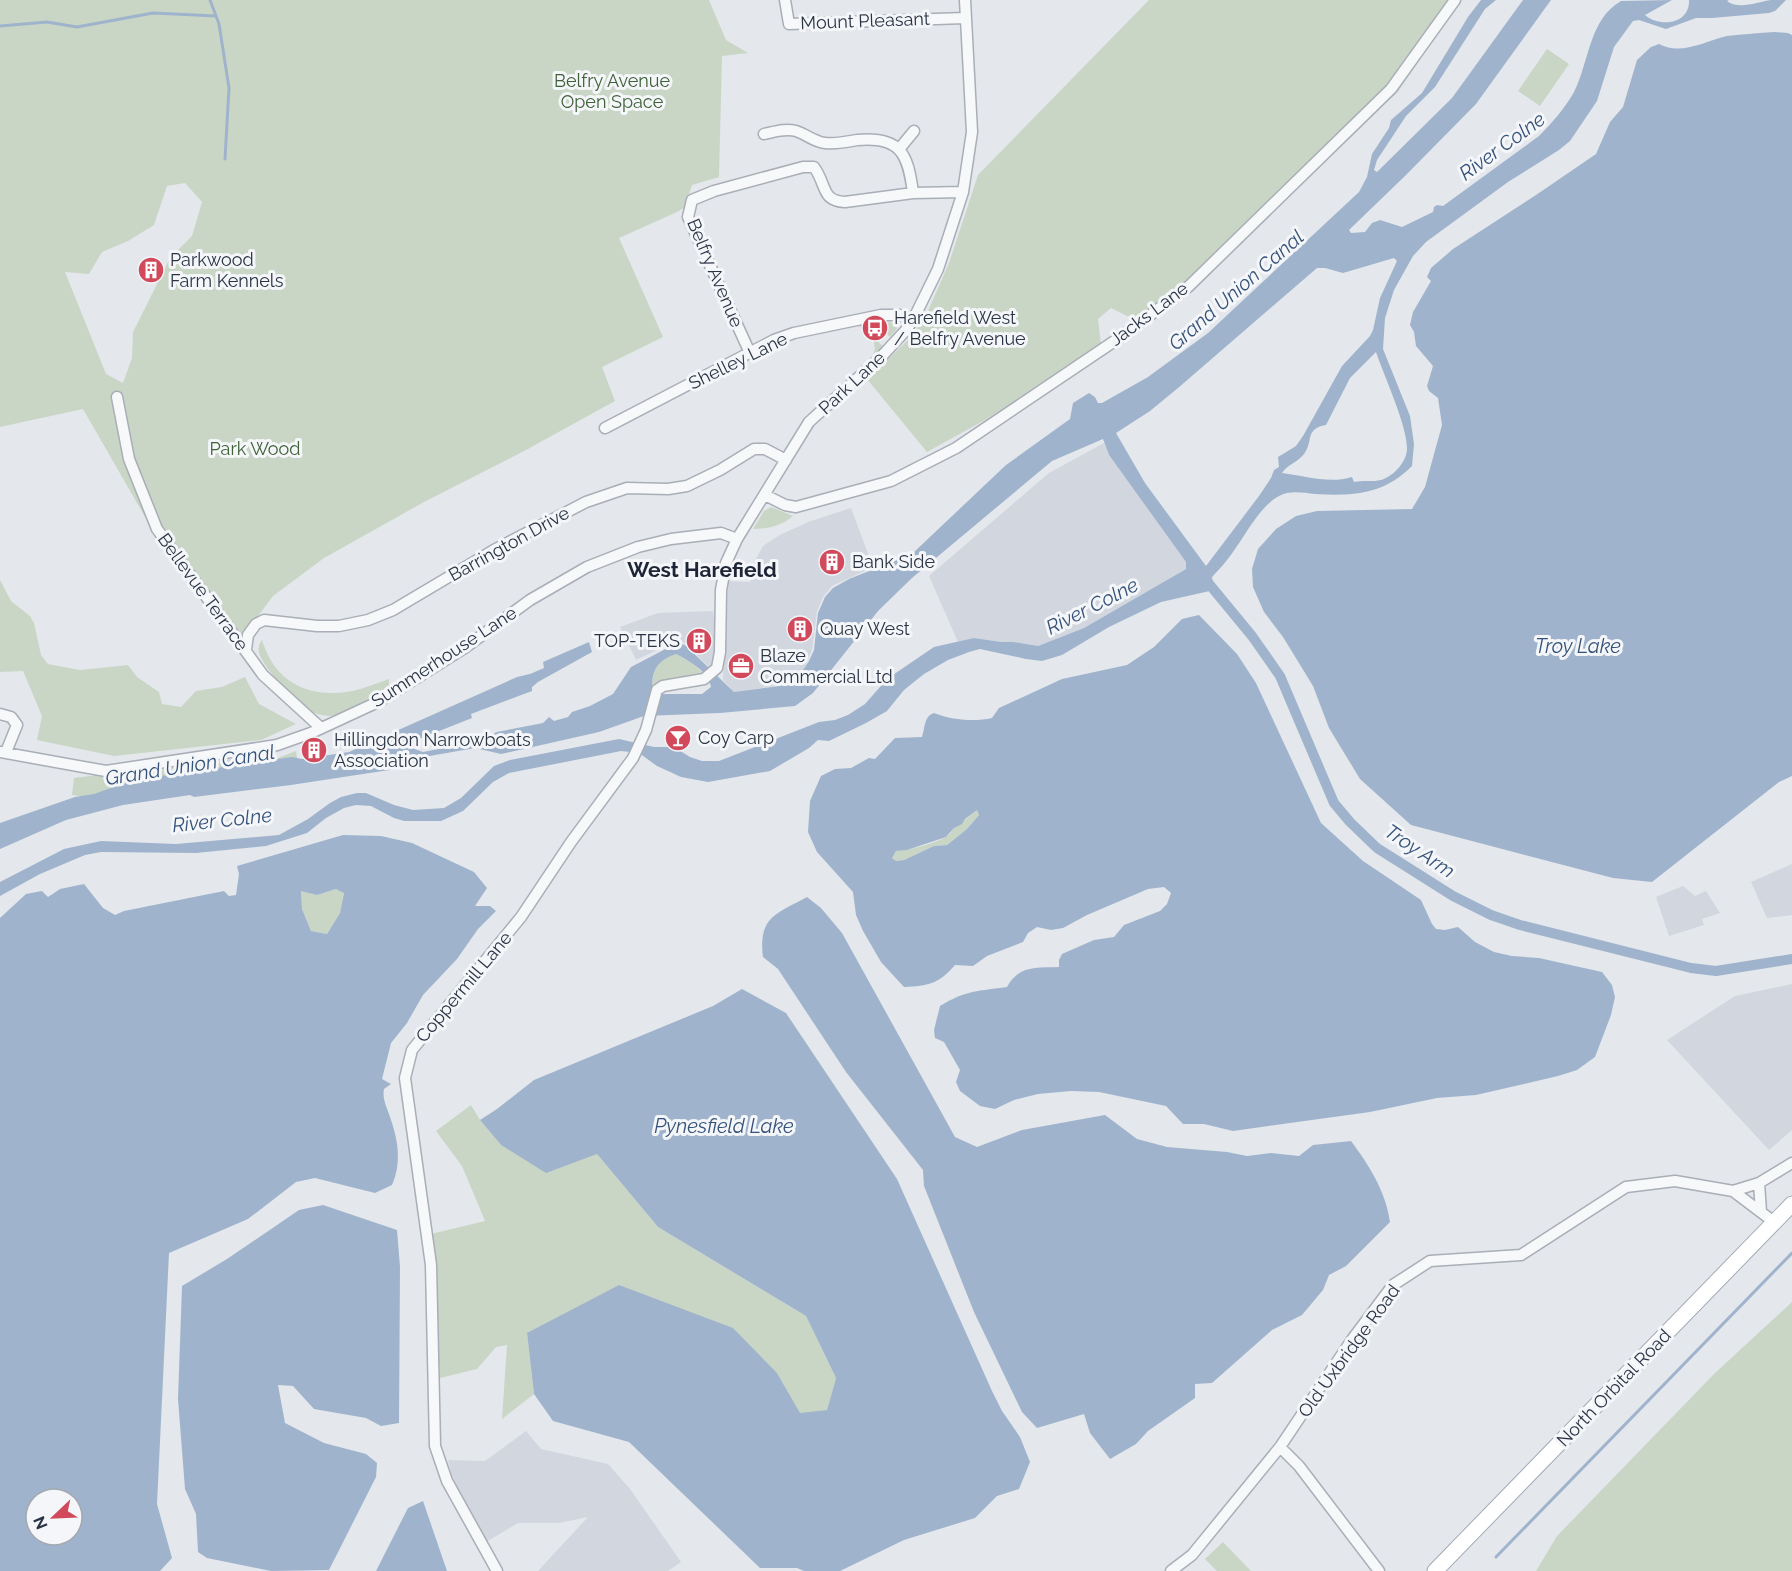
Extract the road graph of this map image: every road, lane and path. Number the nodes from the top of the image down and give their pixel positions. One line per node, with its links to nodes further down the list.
1 (785, 0): 4 (street, Mount Pleasant)
2 (965, 0): 4 (street, Park Lane)
3 (1455, 0): 15 (street, Jacks Lane)
4 (965, 18): 8 (street, Park Lane)
5 (914, 131): 7 (street)
6 (764, 134): 7 (street)
7 (900, 148): 9 (street)
8 (963, 192): 9 (street, Belfry Avenue); 10 (street, Park Lane)
9 (913, 193): 11 (street, Belfry Avenue)
10 (913, 320): 11 (street, Shelley Lane); 14 (street, Park Lane)
11 (750, 353): 13 (street, Shelley Lane)
12 (117, 396): 17 (street, Bellevue Terrace)
13 (605, 428)
14 (786, 460): 15 (street, Park Lane); 17 (street, Barrington Drive)
15 (765, 495): 16 (street, Park Lane)
16 (737, 539): 18 (street, Park Lane); 20 (street, Summerhouse Lane)
17 (246, 649): 20 (street, Bellevue Terrace)
18 (720, 652): 29 (street, Coppermill Lane)
19 (0, 714): 21 (street)
20 (321, 728): 21 (street, Summerhouse Lane)
21 (3, 752)
22 (1792, 1162): 23 (street)
23 (1759, 1183): 24 (street); 26 (street)
24 (1733, 1191): 26 (street, Old Uxbridge Road); 28 (street, Old Uxbridge Road)
25 (1792, 1204): 27 (main road, North Orbital Road)
26 (1761, 1212): 27 (street, Old Uxbridge Road)
27 (1774, 1222): 32 (main road, North Orbital Road)
28 (1280, 1447): 30 (street, Old Uxbridge Road); 31 (street)
29 (498, 1571)
30 (1171, 1571)
31 (1379, 1571)
32 (1435, 1571)

